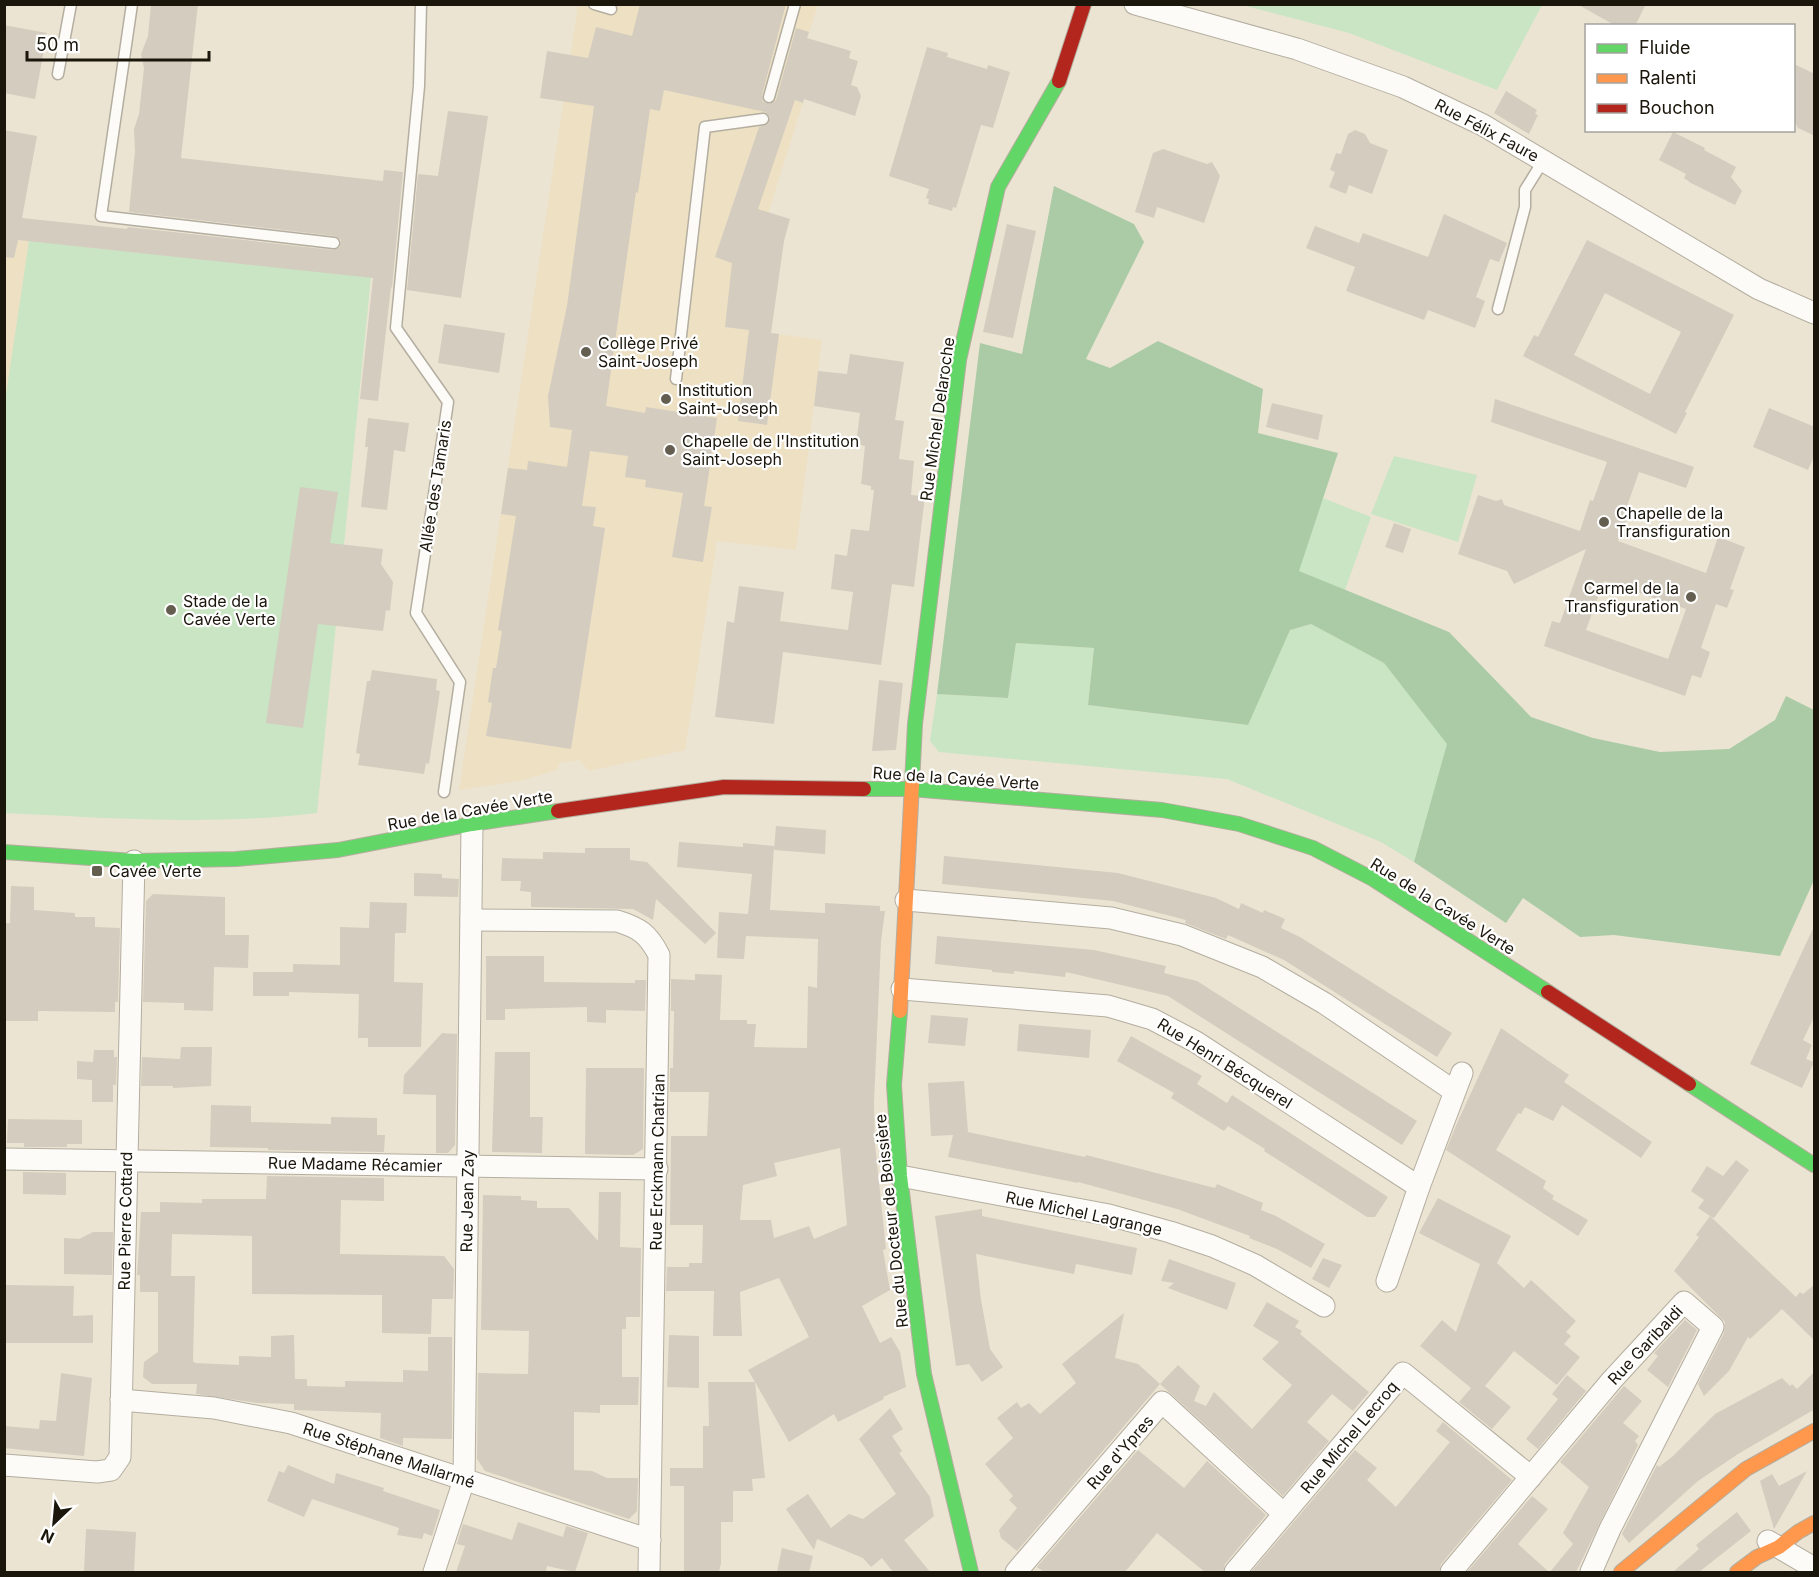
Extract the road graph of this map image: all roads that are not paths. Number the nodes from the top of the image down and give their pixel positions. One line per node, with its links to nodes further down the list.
1 (71, 4): 9 (lane)
2 (132, 4): 13 (lane)
3 (421, 4): 18 (lane, Allée des Tamaris)
4 (594, 4): 8 (lane)
5 (795, 4): 10 (lane)
6 (1084, 4): 17 (street, Rue Michel Delaroche)
7 (1135, 4): 12 (street, Rue Félix Faure)
8 (611, 9)
9 (58, 74)
10 (769, 97)
11 (763, 119): 16 (lane)
12 (1543, 161): 14 (lane); 15 (street, Rue Félix Faure)
13 (334, 243)
14 (1498, 309)
15 (1815, 313)
16 (676, 379)
17 (911, 789): 19 (street, Rue de la Cavée Verte); 22 (street, Rue du Docteur de Boissière); 27 (street, Rue de la Cavée Verte)
18 (444, 792)
19 (472, 824): 21 (street, Rue de la Cavée Verte); 23 (street, Rue Jean Zay)
20 (4, 852): 21 (street, Rue de la Cavée Verte)
21 (134, 861): 26 (street, Rue Pierre Cottard)
22 (906, 900): 24 (street, Rue du Docteur de Boissière); 31 (street)
23 (471, 920): 28 (street, Rue Jean Zay); 29 (street, Rue Erckmann Chatrian)
24 (902, 989): 30 (street, Rue du Docteur de Boissière); 31 (street, Rue Henri Bécquerel)
25 (4, 1159): 26 (street, Rue Madame Récamier)
26 (126, 1161): 28 (street, Rue Madame Récamier); 34 (street, Rue Pierre Cottard)
27 (1815, 1165)
28 (468, 1166): 29 (street, Rue Madame Récamier); 38 (street, Rue Jean Zay)
29 (657, 1169): 41 (street, Rue Erckmann Chatrian)
30 (900, 1176): 33 (street, Rue Michel Lagrange); 46 (street, Rue du Docteur de Boissière)
31 (1419, 1187): 32 (street)
32 (1388, 1281)
33 (1323, 1306)
34 (121, 1400): 36 (street, Rue Pierre Cottard); 38 (street, Rue Stéphane Mallarmé)
35 (1815, 1431): 51 (street)
36 (4, 1465)
37 (1531, 1477): 39 (street, Rue Michel Lecroq); 49 (street, Rue Garibaldi); 50 (street, Rue Garibaldi)
38 (464, 1480): 41 (street, Rue Stéphane Mallarmé); 44 (street, Rue Jean Zay)
39 (1284, 1514): 47 (street, Rue d'Ypres); 48 (street, Rue Michel Lecroq)
40 (1815, 1523): 42 (street)
41 (650, 1540): 45 (street, Rue Erckmann Chatrian)
42 (1769, 1544): 43 (street); 52 (street)
43 (1815, 1568)
44 (434, 1572)
45 (649, 1572)
46 (971, 1572)
47 (1016, 1572)
48 (1235, 1572)
49 (1451, 1572)
50 (1591, 1572)
51 (1621, 1572)
52 (1737, 1572)

